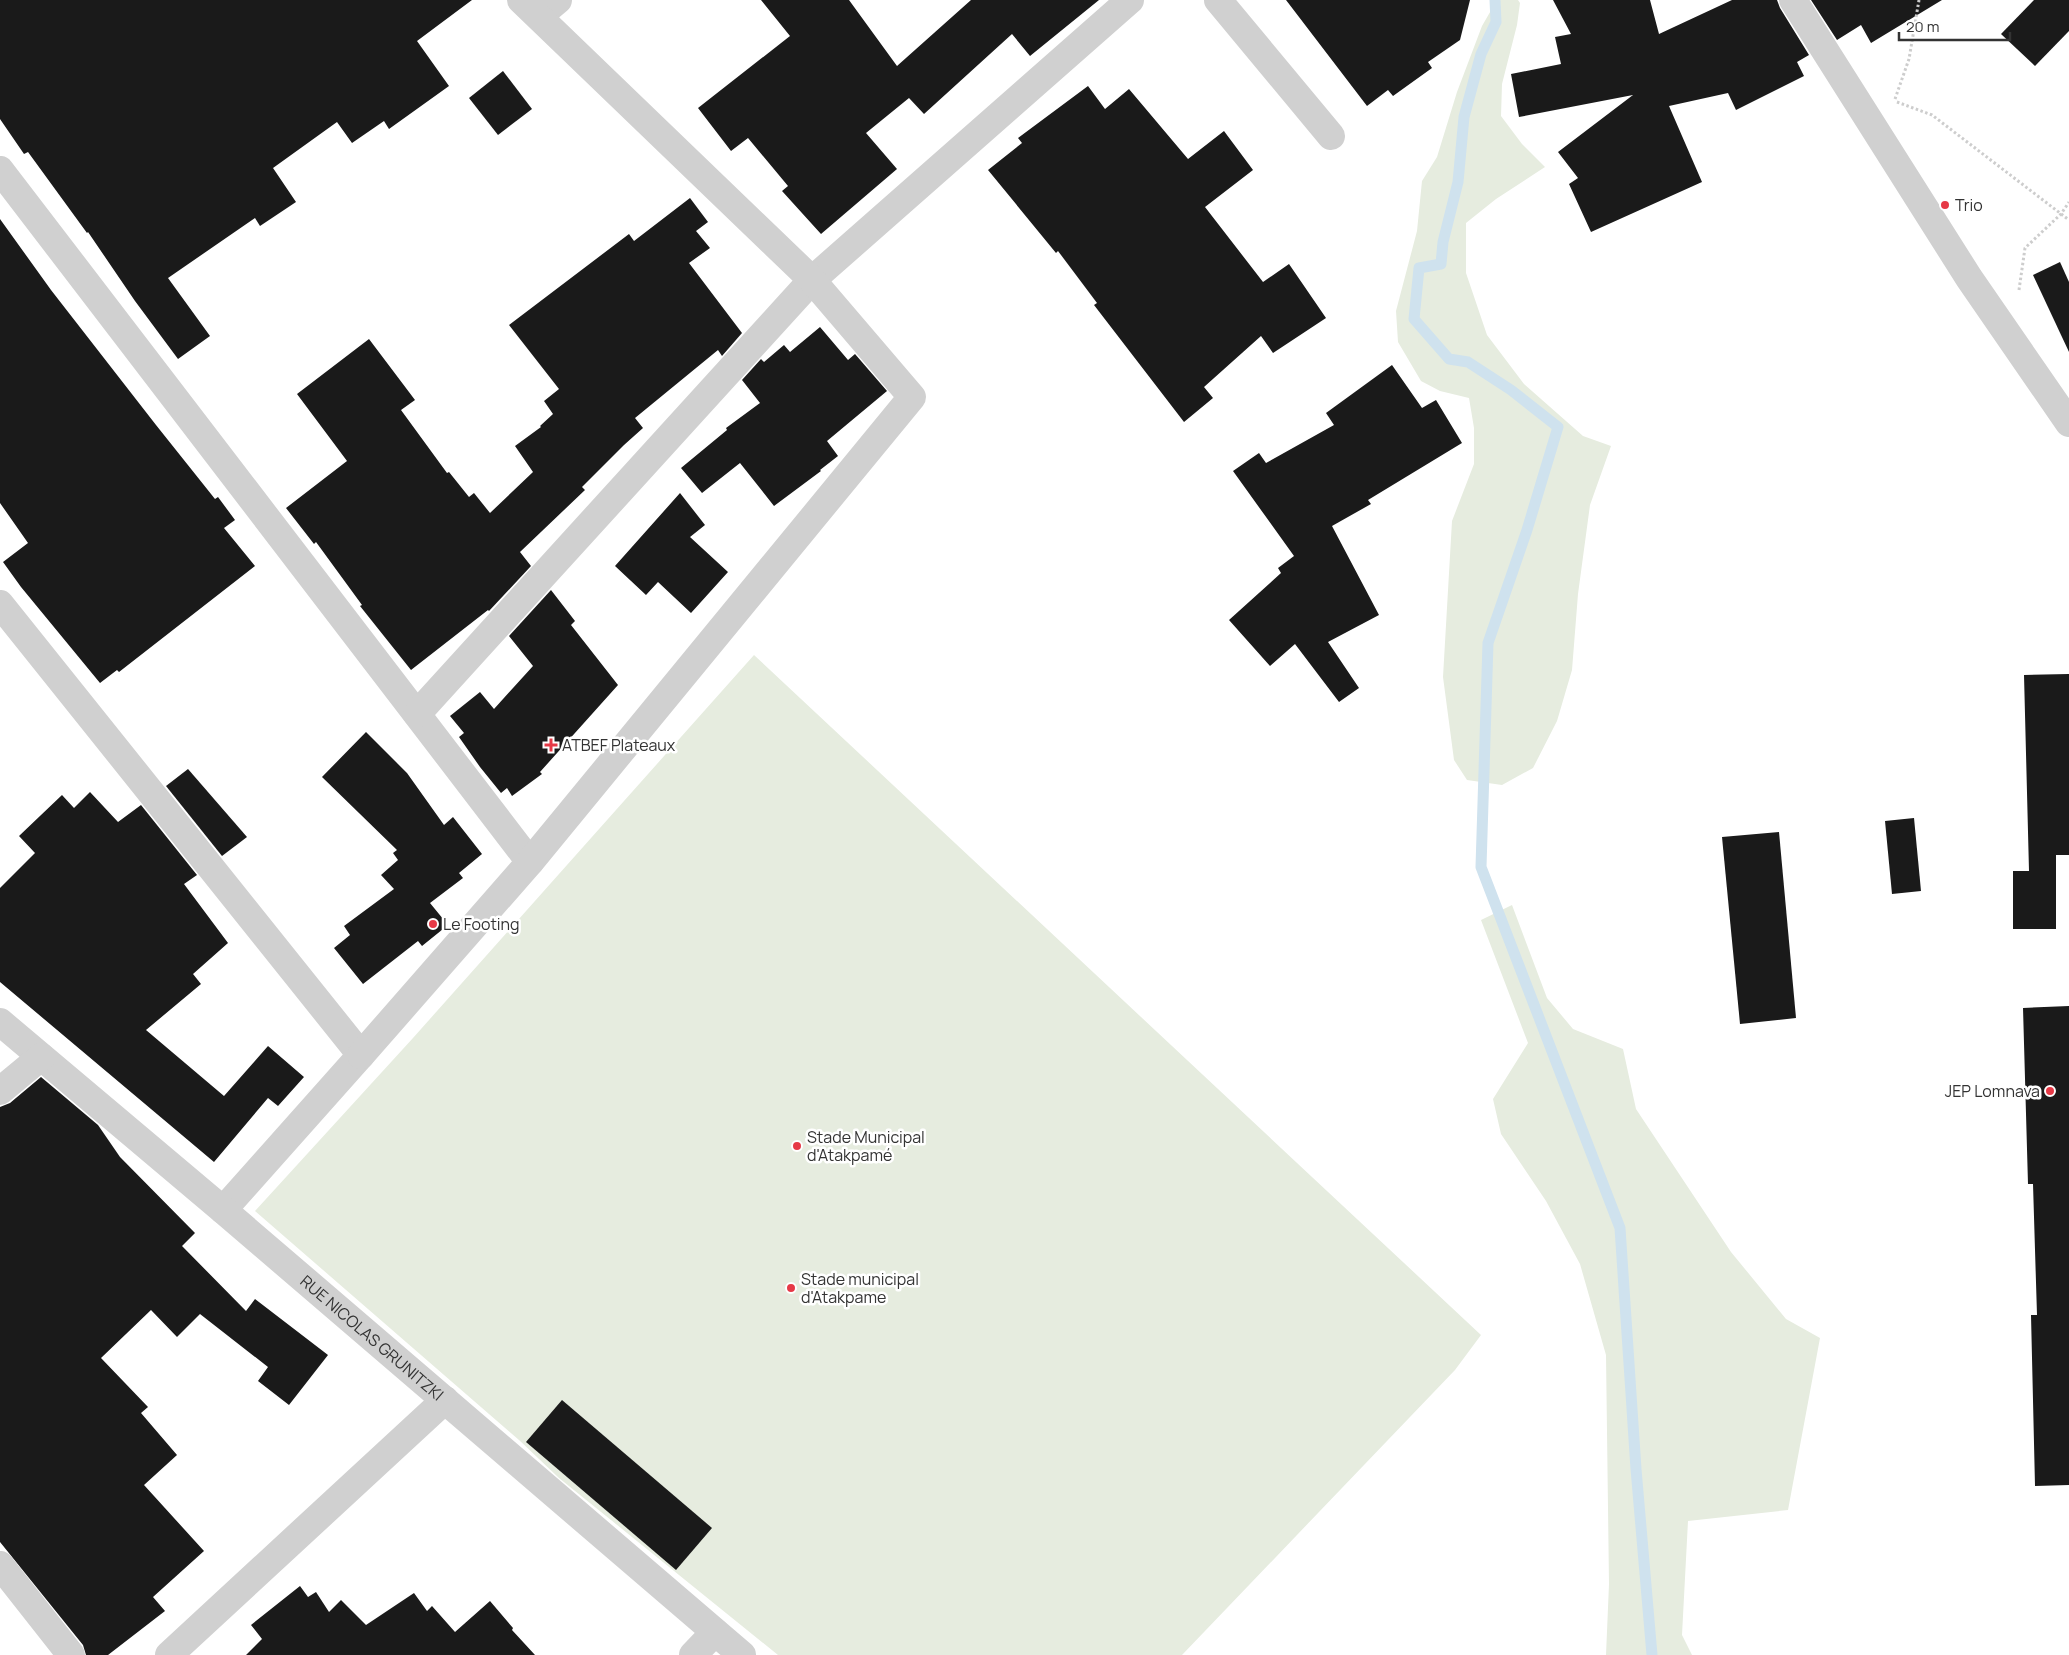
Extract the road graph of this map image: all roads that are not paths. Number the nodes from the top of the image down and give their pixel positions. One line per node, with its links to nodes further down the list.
1 (1130, 0): 7 (street)
2 (1218, 0): 5 (street)
3 (1793, 0): 8 (street)
4 (539, 5): 7 (street)
5 (1331, 136)
6 (0, 170): 10 (street)
7 (812, 280): 10 (street); 11 (street)
8 (2069, 423)
9 (0, 604): 13 (street)
10 (417, 714): 11 (street)
11 (530, 862): 13 (street)
12 (0, 1022): 14 (street, RUE NICOLAS GRUNITZKI)
13 (361, 1055): 16 (street)
14 (41, 1057): 15 (street); 16 (street, RUE NICOLAS GRUNITZKI)
15 (0, 1091)
16 (223, 1210): 17 (street, RUE NICOLAS GRUNITZKI)
17 (444, 1400): 19 (street, RUE NICOLAS GRUNITZKI); 21 (street)
18 (0, 1565): 20 (street)
19 (715, 1632): 22 (street); 23 (street, RUE NICOLAS GRUNITZKI)
20 (71, 1655)
21 (168, 1655)
22 (693, 1655)
23 (742, 1655)

